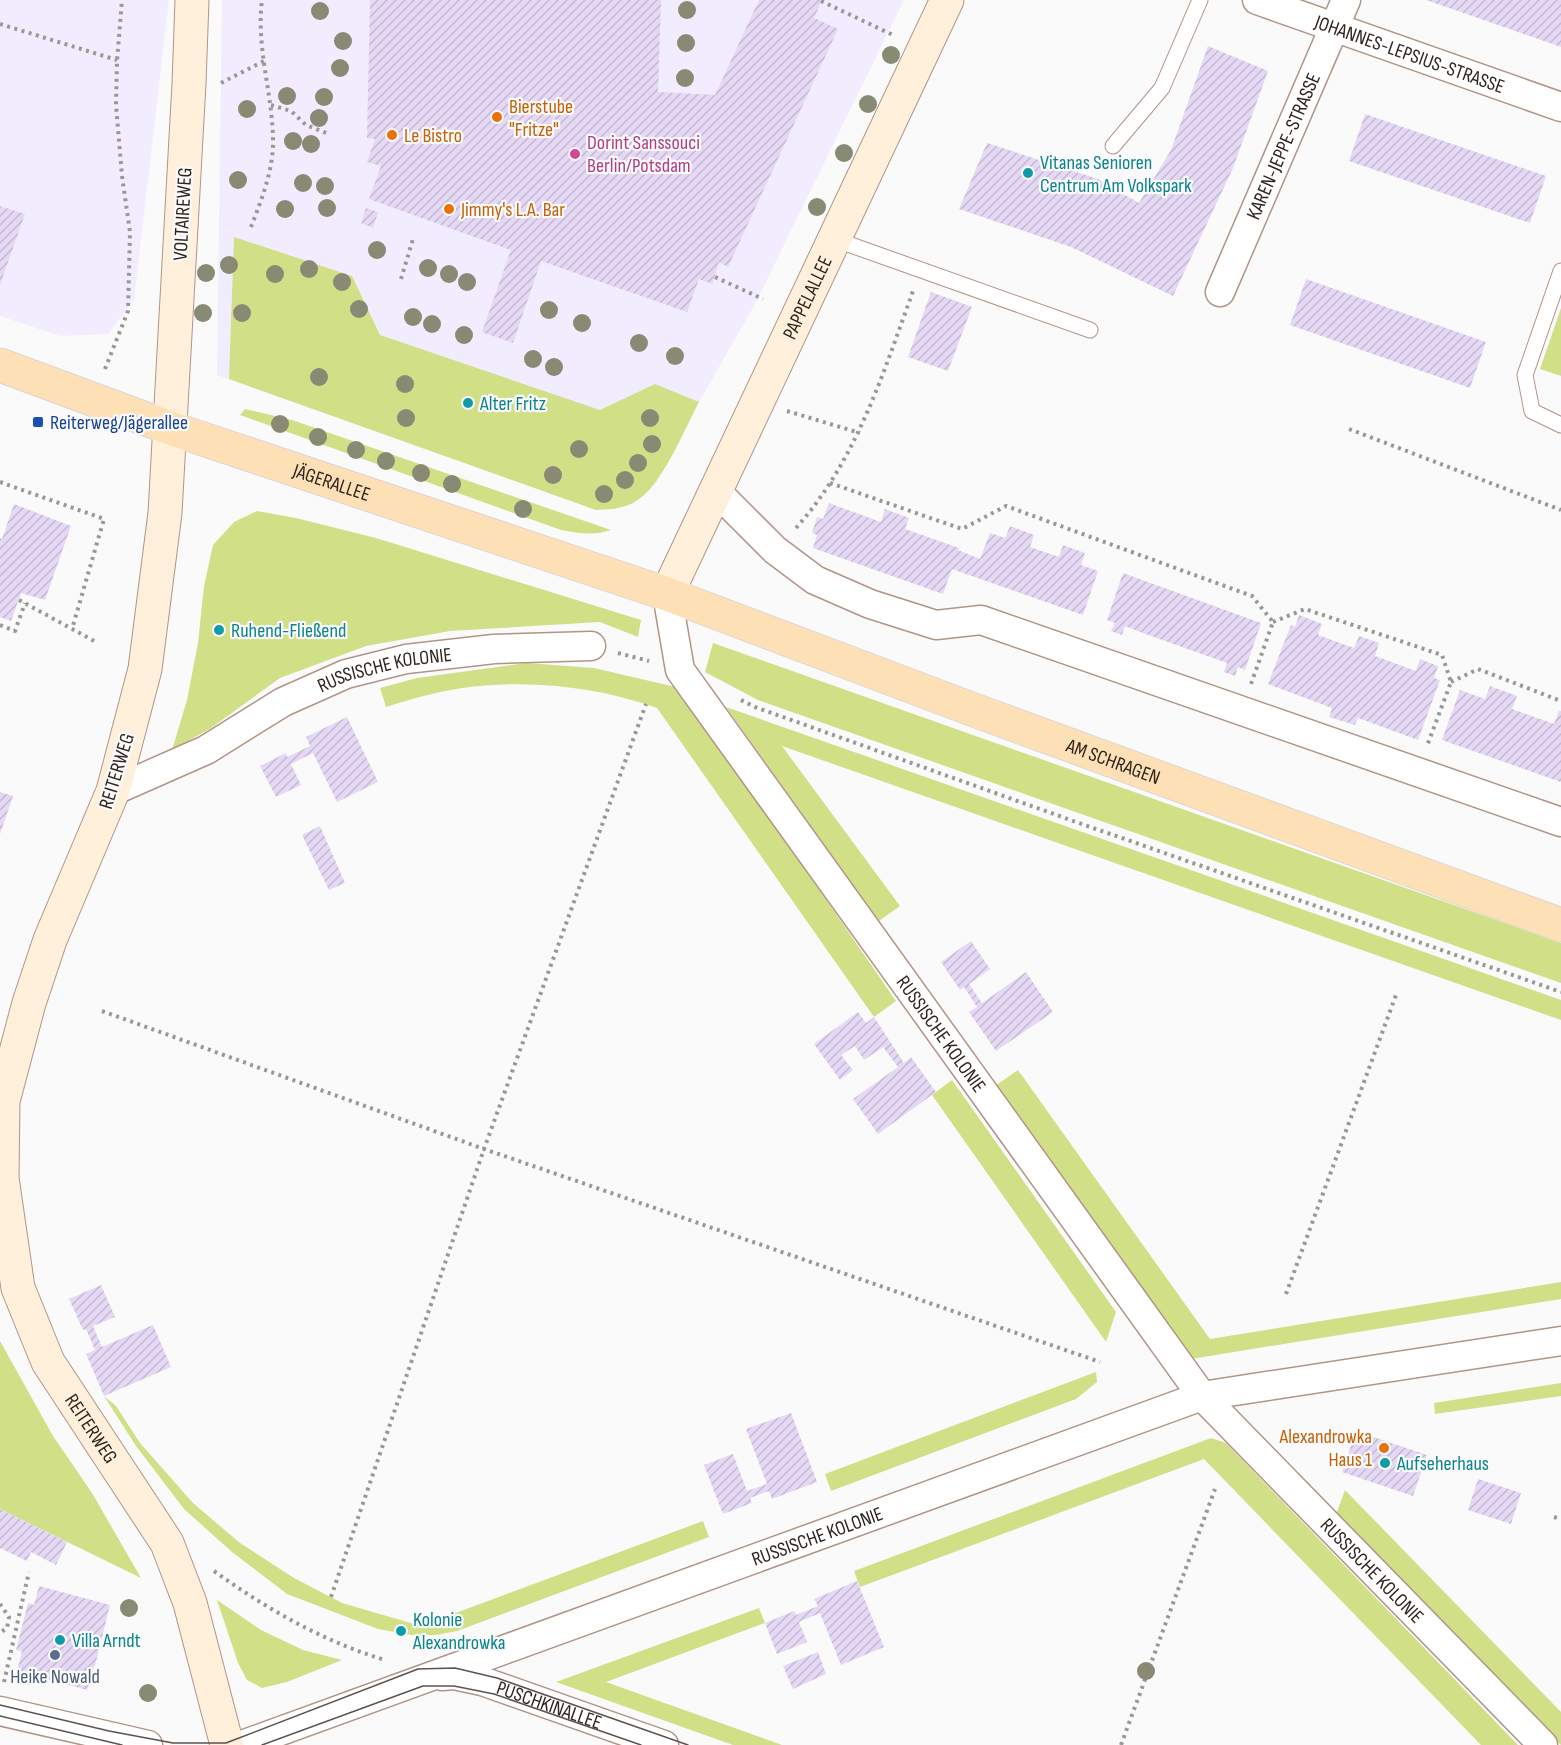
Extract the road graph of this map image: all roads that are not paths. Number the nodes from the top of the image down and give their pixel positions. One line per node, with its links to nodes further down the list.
1 (192, 0): 15 (street, VOLTAIREWEG)
2 (947, 0): 9 (street, PAPPELALLEE)
3 (1200, 0): 8 (lane)
4 (1257, 0): 6 (street, JOHANNES-LEPSIUS-STRASSE)
5 (1346, 0): 6 (street, KAREN-JEPPE-STRASSE)
6 (1333, 27): 7 (street, JOHANNES-LEPSIUS-STRASSE); 11 (street, KAREN-JEPPE-STRASSE)
7 (1561, 107)
8 (1113, 146)
9 (834, 239): 12 (lane); 16 (street, PAPPELALLEE)
10 (1561, 271): 14 (lane)
11 (1220, 292)
12 (1090, 330)
13 (0, 366): 15 (main road, JÄGERALLEE)
14 (1561, 424)
15 (170, 428): 17 (main road, JÄGERALLEE); 19 (street, REITERWEG)
16 (716, 491): 17 (street, PAPPELALLEE); 20 (street)
17 (667, 594): 21 (main road, AM SCHRAGEN); 24 (street, RUSSISCHE KOLONIE)
18 (591, 646): 19 (street, RUSSISCHE KOLONIE)
19 (113, 790): 22 (street, REITERWEG)
20 (1561, 822)
21 (1561, 925)
22 (2, 1100): 28 (street, REITERWEG)
23 (1561, 1341): 24 (street, RUSSISCHE KOLONIE)
24 (1202, 1396): 25 (street, RUSSISCHE KOLONIE); 31 (street, RUSSISCHE KOLONIE)
25 (434, 1676): 29 (street, RUSSISCHE KOLONIE); 30 (street, PUSCHKINALLEE)
26 (1, 1699): 27 (street)
27 (148, 1745)
28 (227, 1745)
29 (242, 1745)
30 (664, 1745)
31 (1543, 1745)

